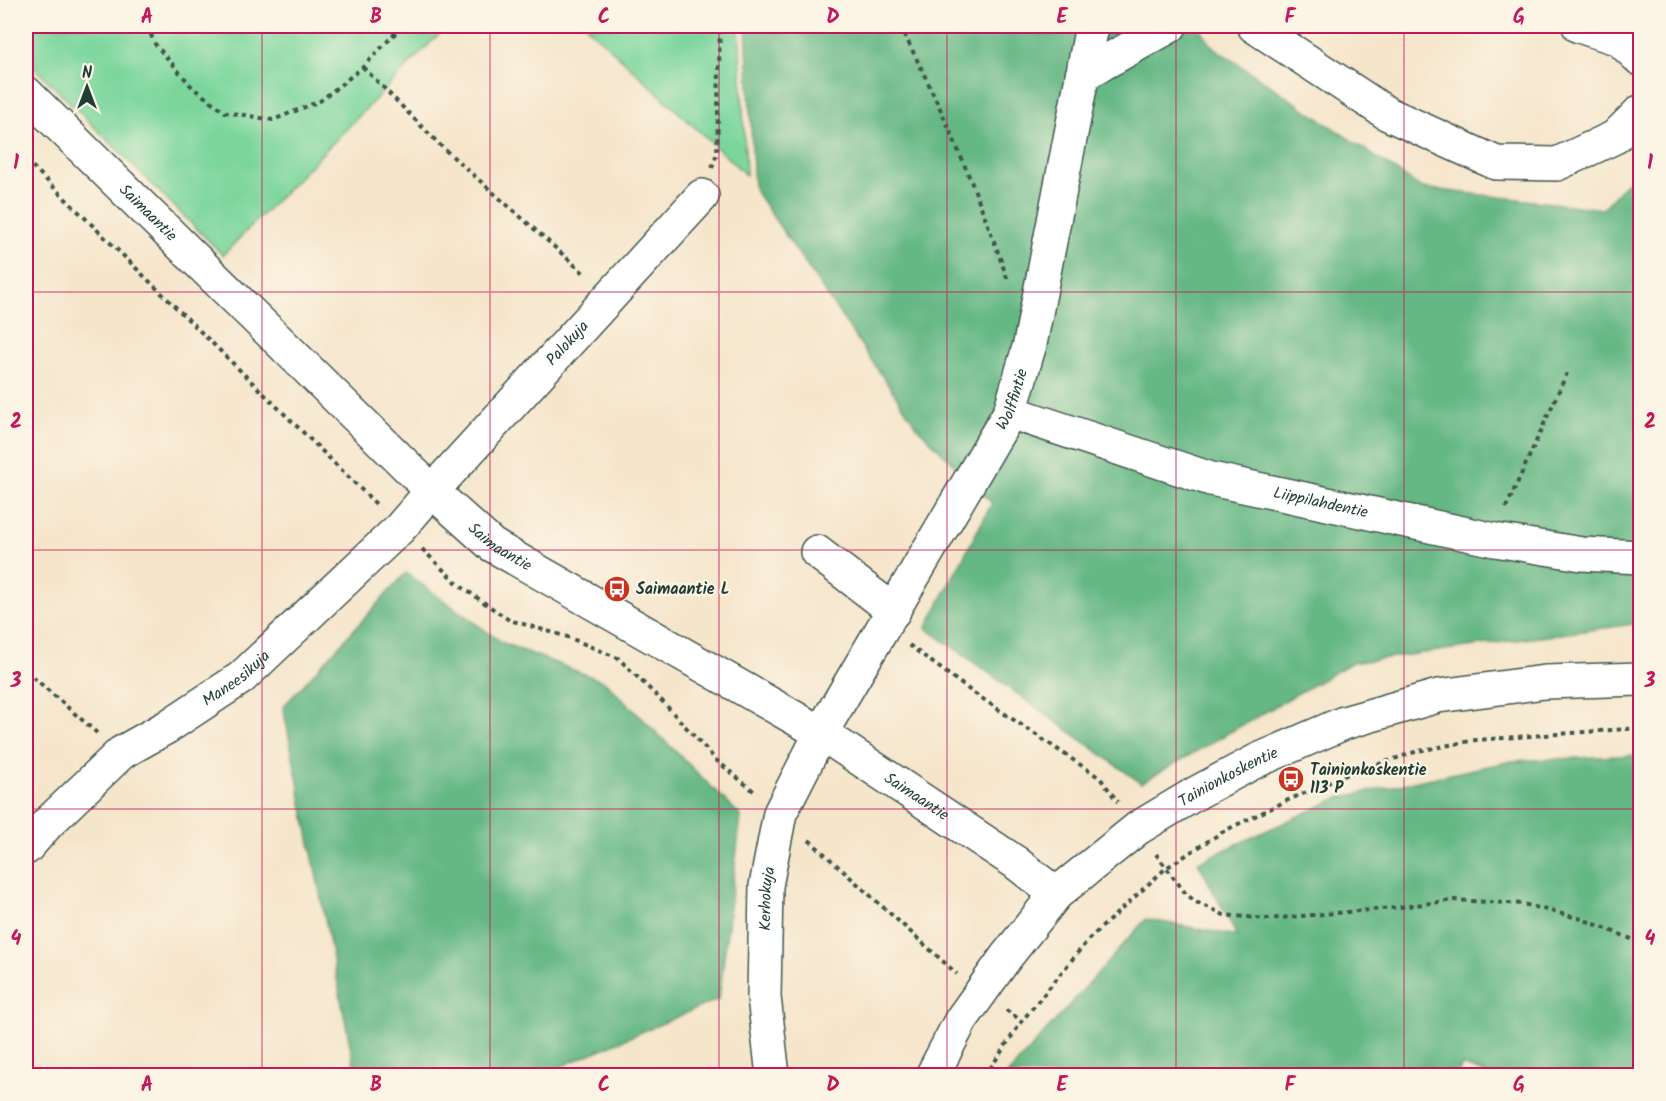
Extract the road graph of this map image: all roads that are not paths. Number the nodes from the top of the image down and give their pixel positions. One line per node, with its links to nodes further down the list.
1 (1092, 26): 6 (street, Wolffintie)
2 (1170, 26): 6 (street)
3 (1254, 26): 8 (street)
4 (1579, 26): 5 (street)
5 (1641, 58)
6 (1082, 75): 10 (street, Wolffintie)
7 (26, 93): 11 (street, Saimaantie)
8 (1641, 112)
9 (702, 196): 11 (street, Palokuja)
10 (1010, 411): 13 (street, Liippilahdentie); 14 (street, Wolffintie)
11 (432, 491): 16 (street, Saimaantie); 17 (street, Maneesikuja)
12 (817, 552): 14 (street)
13 (1641, 557)
14 (890, 619): 16 (street, Wolffintie)
15 (1641, 679): 18 (street, Tainionkoskentie)
16 (821, 733): 18 (street, Saimaantie); 19 (street, Kerhokuja)
17 (26, 848)
18 (1056, 894): 20 (street, Tainionkoskentie)
19 (773, 1076)
20 (932, 1076)

